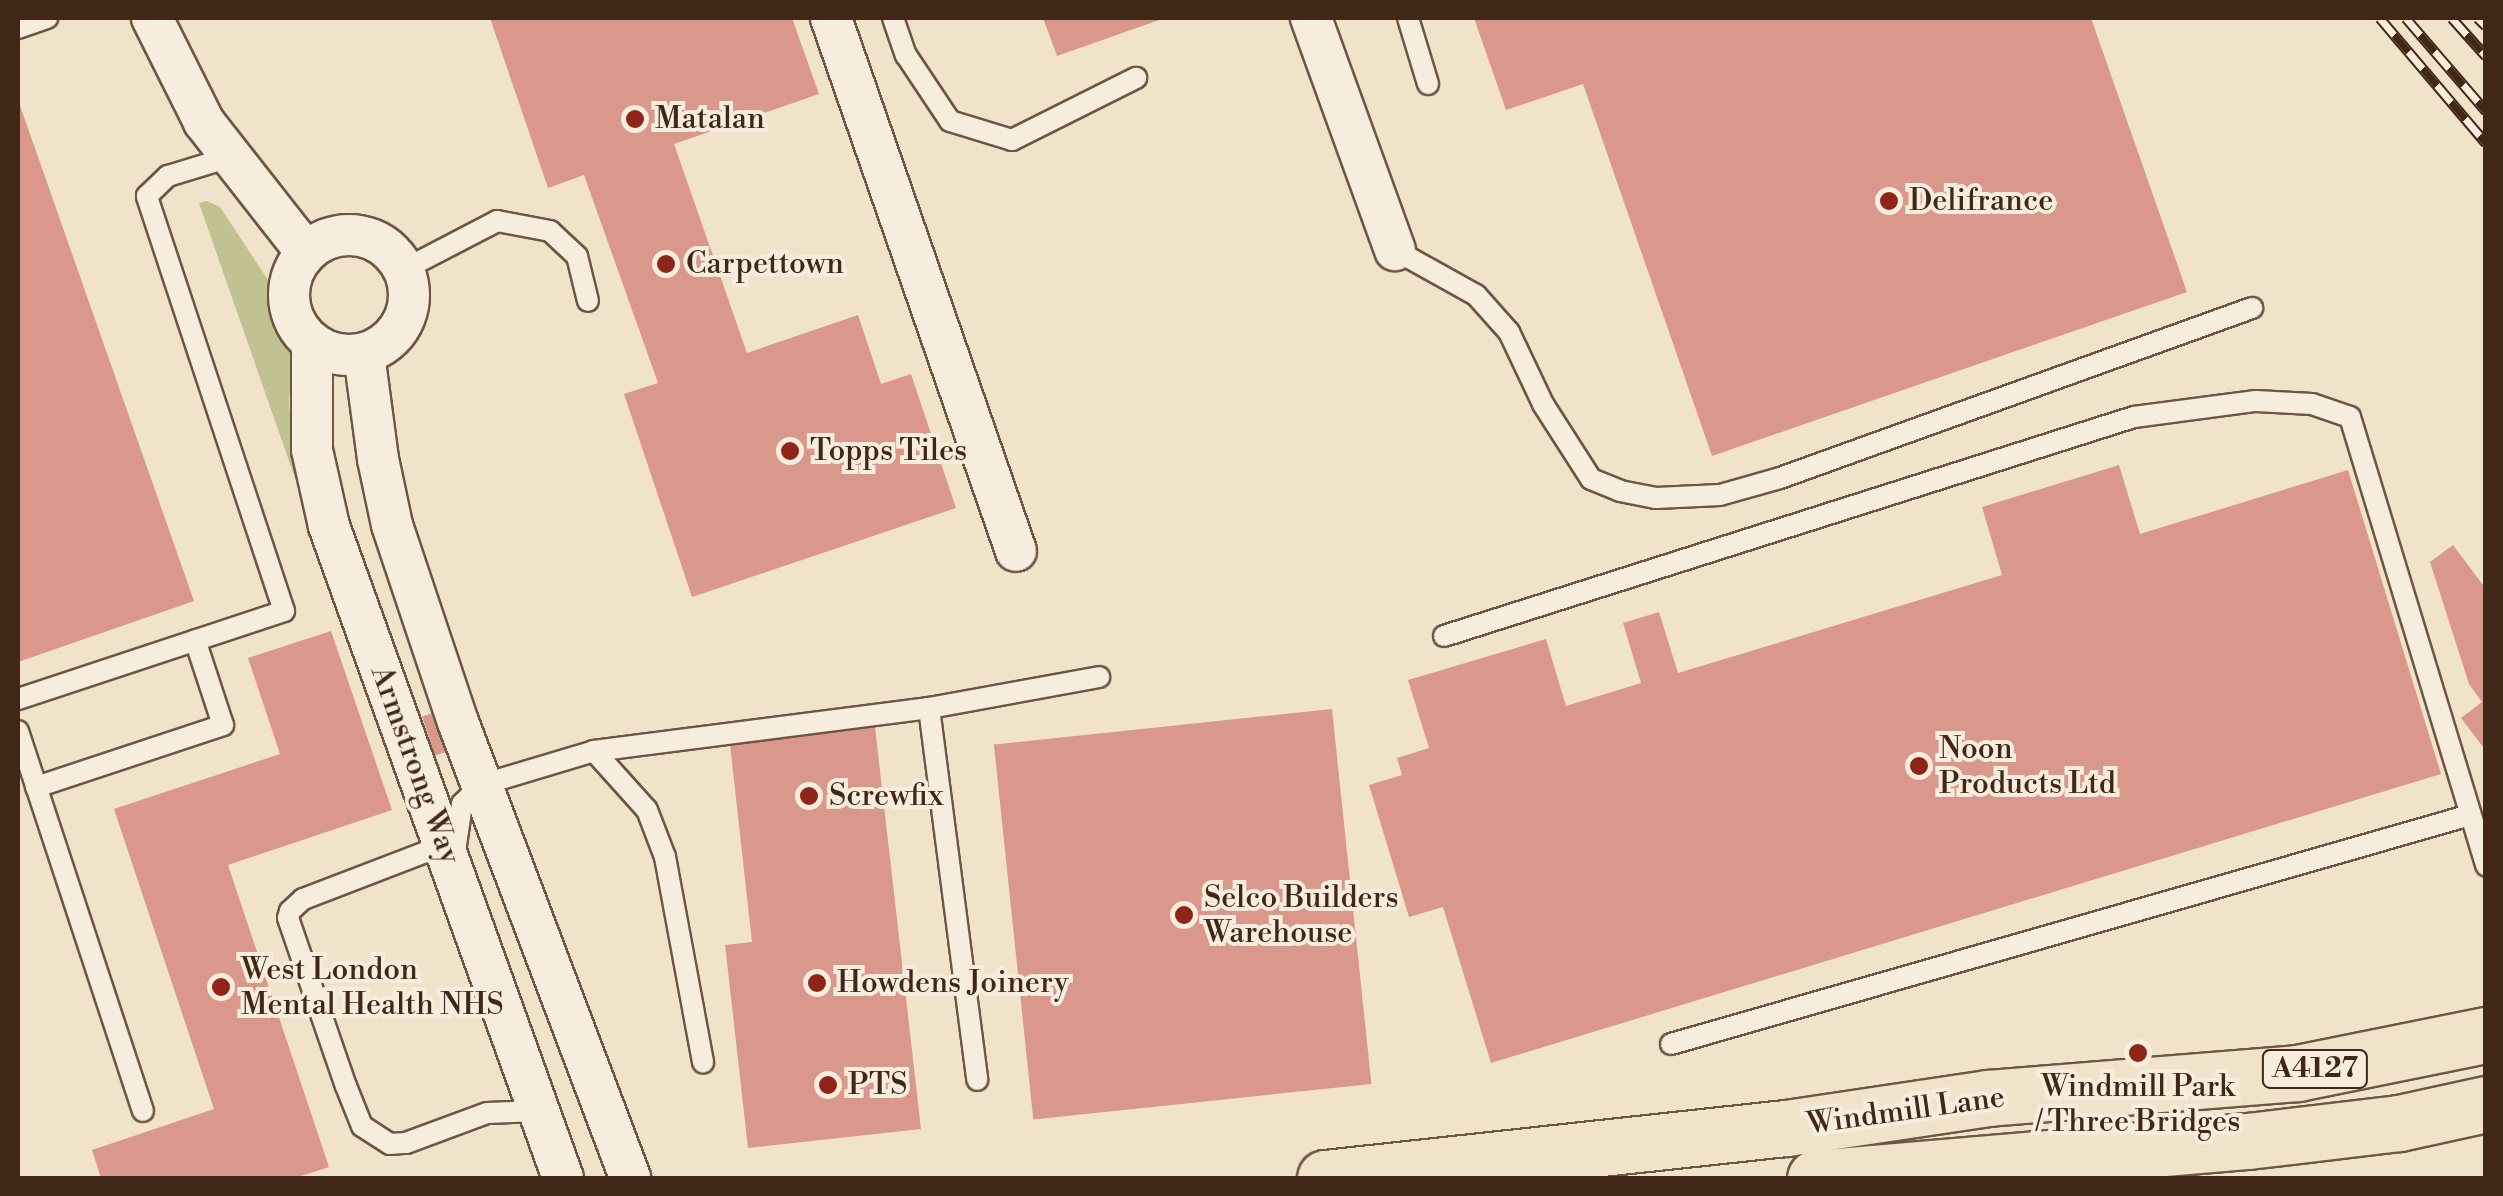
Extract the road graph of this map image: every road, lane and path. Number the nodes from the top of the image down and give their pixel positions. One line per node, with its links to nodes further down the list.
1 (47, 18): 7 (lane)
2 (152, 18): 10 (street)
3 (831, 18): 18 (street)
4 (893, 18): 8 (lane)
5 (1312, 18): 11 (street)
6 (1408, 18): 9 (lane)
7 (18, 28)
8 (1136, 78)
9 (1428, 84)
10 (230, 157): 12 (street); 20 (lane)
11 (1395, 250): 15 (lane)
12 (306, 252): 13 (street); 16 (street, Armstrong Way)
13 (403, 270): 14 (lane); 17 (street)
14 (588, 301)
15 (2252, 308)
16 (312, 343): 17 (street); 29 (street, Armstrong Way)
17 (364, 354): 26 (street, Armstrong Way)
18 (1016, 551)
19 (1444, 636): 28 (lane)
20 (195, 640): 22 (lane); 27 (lane)
21 (1099, 677): 23 (lane)
22 (18, 698)
23 (930, 708): 25 (lane); 34 (lane)
24 (18, 731): 27 (lane)
25 (594, 751): 26 (lane); 33 (lane)
26 (481, 785): 29 (lane); 41 (street, Armstrong Way)
27 (36, 787): 37 (lane)
28 (2470, 815): 30 (lane); 32 (lane)
29 (448, 857): 38 (street, Armstrong Way); 38 (lane)
30 (2486, 866)
31 (2486, 1035): 36 (main road, Windmill Lane / A4127)
32 (1671, 1044)
33 (703, 1063)
34 (978, 1080)
35 (2486, 1104): 39 (main road, Windmill Lane / A4127)
36 (1902, 1110): 39 (street); 42 (main road, Windmill Lane / A4127)
37 (143, 1111)
38 (540, 1111): 40 (street, Armstrong Way)
39 (1910, 1174): 43 (main road, Windmill Lane / A4127)
40 (563, 1178)
41 (630, 1178)
42 (1324, 1178)
43 (1815, 1178)

